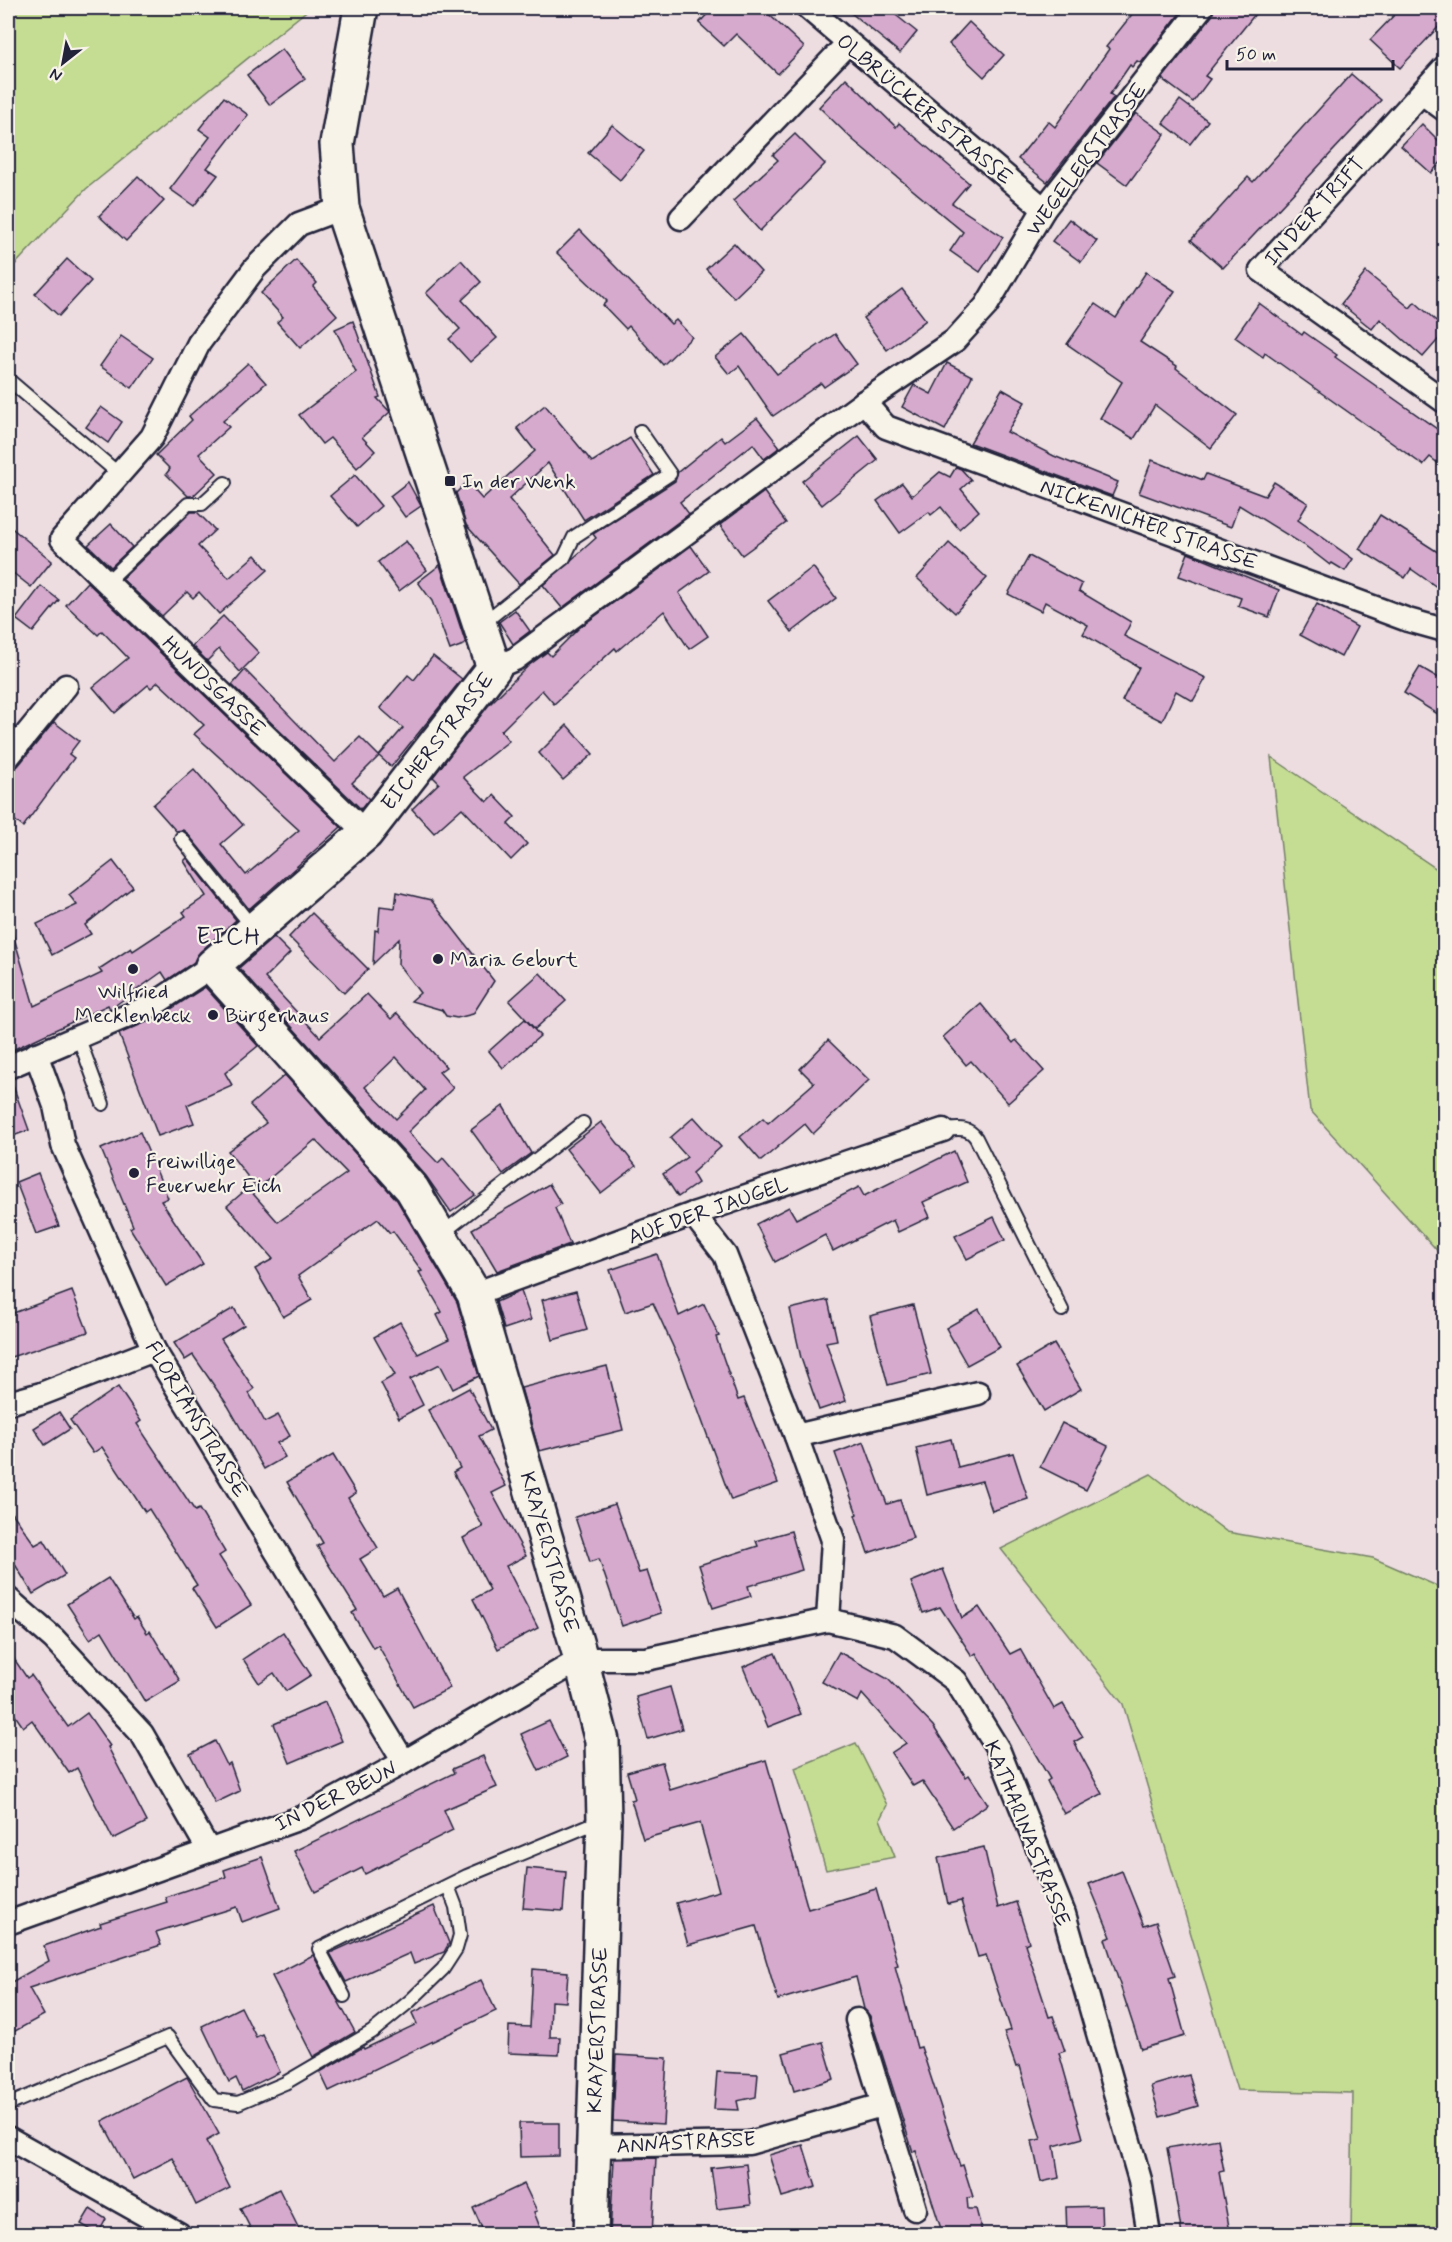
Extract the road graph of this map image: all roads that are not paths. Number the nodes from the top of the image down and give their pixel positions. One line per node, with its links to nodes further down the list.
1 (361, 8): 8 (street)
2 (808, 8): 4 (street, OLBRÜCKER STRASSE)
3 (1201, 8): 9 (street, WEGELERSTRASSE)
4 (847, 44): 9 (street, OLBRÜCKER STRASSE); 10 (street)
5 (1444, 68): 6 (street, IN DER TRIFT)
6 (1422, 93): 7 (street); 12 (street, IN DER TRIFT)
7 (1444, 109)
8 (342, 208): 15 (street); 18 (street)
9 (1044, 209): 13 (street, WEGELERSTRASSE)
10 (681, 218)
11 (10, 381): 15 (lane)
12 (1444, 401)
13 (864, 402): 19 (street, NICKENICHER STRASSE); 20 (street, EICHERSTRASSE)
14 (640, 431): 18 (lane)
15 (119, 474): 17 (street, HUNDSGASSE)
16 (225, 483): 17 (lane)
17 (107, 582): 23 (street, HUNDSGASSE)
18 (480, 626): 20 (street)
19 (1444, 630)
20 (494, 668): 23 (street, EICHERSTRASSE)
21 (66, 687): 22 (street)
22 (8, 757)
23 (366, 833): 25 (street, EICHERSTRASSE)
24 (182, 838): 25 (lane)
25 (254, 930): 26 (street, EICHERSTRASSE)
26 (212, 966): 27 (street, EICHERSTRASSE); 34 (street, KRAYERSTRASSE)
27 (78, 1036): 28 (street, EICHERSTRASSE); 30 (lane)
28 (36, 1054): 29 (street, EICHERSTRASSE); 37 (street, FLORIANSTRASSE)
29 (8, 1067)
30 (103, 1104)
31 (583, 1123): 34 (lane)
32 (943, 1130): 33 (street, AUF DER JAUGEL); 36 (lane)
33 (693, 1214): 35 (street, AUF DER JAUGEL); 40 (street)
34 (439, 1235): 35 (street, KRAYERSTRASSE)
35 (474, 1294): 43 (street, KRAYERSTRASSE)
36 (1062, 1310)
37 (154, 1350): 39 (street); 44 (street, FLORIANSTRASSE)
38 (978, 1393): 40 (street)
39 (8, 1403)
40 (796, 1436): 42 (street)
41 (8, 1599): 46 (street)
42 (828, 1620): 43 (street, KATHARINASTRASSE); 58 (street, KATHARINASTRASSE)
43 (581, 1659): 44 (street, IN DER BEUN); 45 (street, KRAYERSTRASSE)
44 (405, 1762): 46 (street, IN DER BEUN)
45 (604, 1819): 47 (lane); 54 (street, KRAYERSTRASSE)
46 (208, 1849): 48 (street, IN DER BEUN)
47 (448, 1886): 49 (lane); 51 (lane)
48 (9, 1920)
49 (344, 1996)
50 (857, 2020): 52 (street)
51 (8, 2105)
52 (882, 2105): 54 (street, ANNASTRASSE); 55 (street)
53 (8, 2138): 56 (street)
54 (593, 2146): 57 (street, KRAYERSTRASSE)
55 (915, 2209)
56 (179, 2235)
57 (591, 2235)
58 (1149, 2235)

